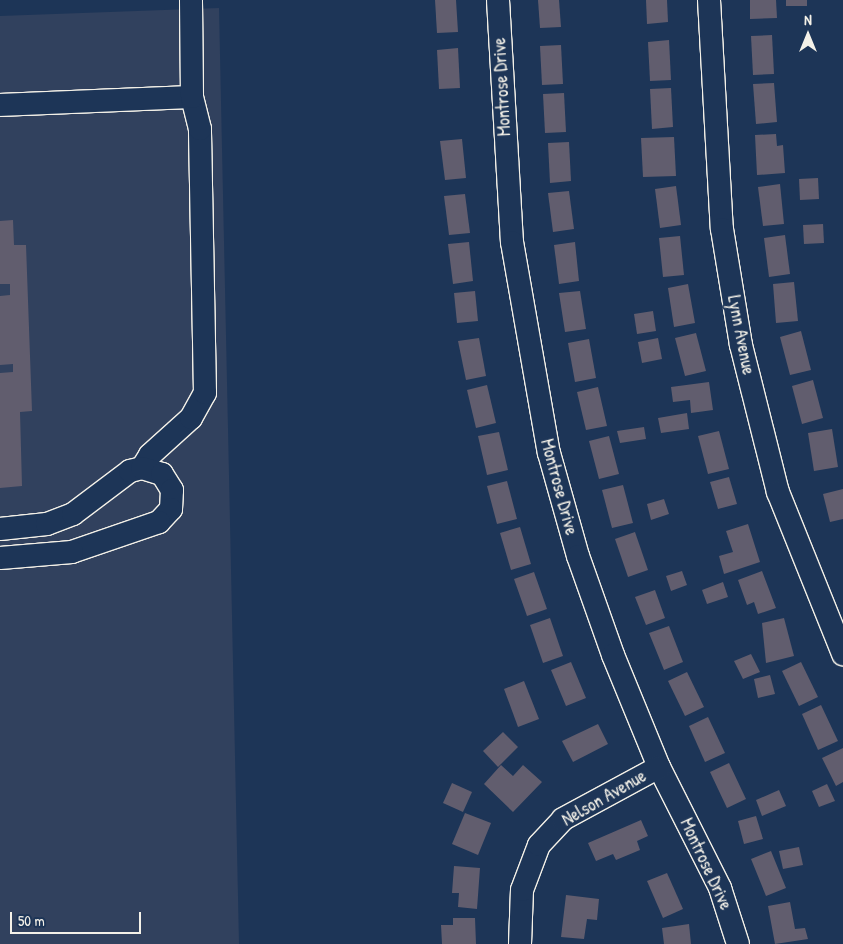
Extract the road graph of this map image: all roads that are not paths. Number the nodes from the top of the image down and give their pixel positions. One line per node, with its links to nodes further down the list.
1 (191, 0): 4 (street)
2 (498, 0): 10 (street, Montrose Drive)
3 (708, 0): 9 (street, Lynn Avenue)
4 (192, 97): 5 (street); 6 (street)
5 (0, 105)
6 (142, 468): 7 (street); 8 (street)
7 (0, 528)
8 (0, 558)
9 (843, 654)
10 (659, 767): 11 (street, Nelson Avenue); 12 (street, Montrose Drive)
11 (520, 944)
12 (738, 944)

